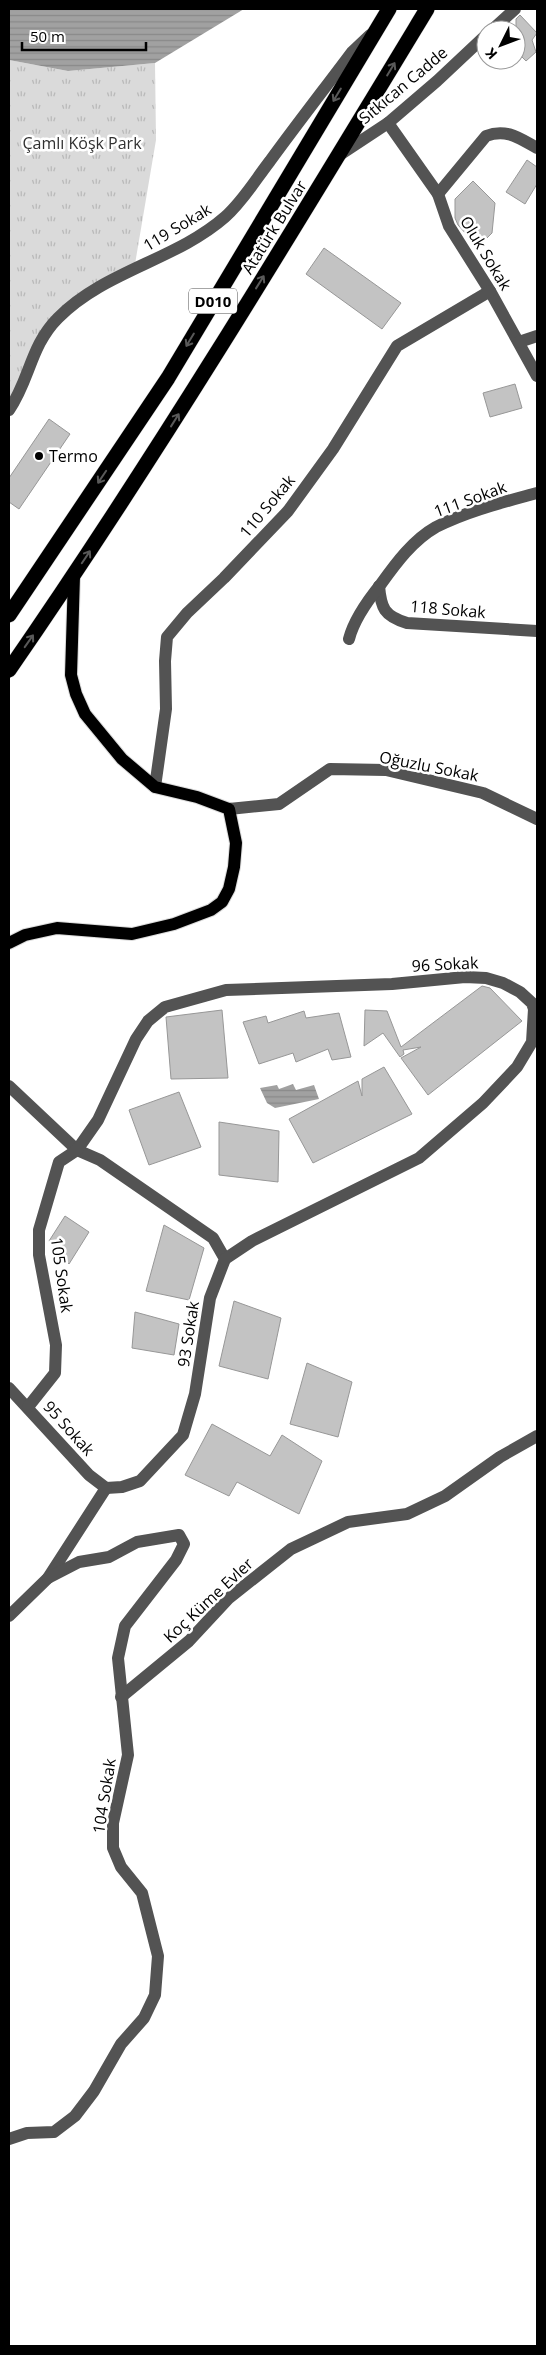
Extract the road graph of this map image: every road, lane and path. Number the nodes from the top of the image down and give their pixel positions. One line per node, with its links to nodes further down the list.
1 (389, 9): 5 (highway, Atatürk Bulvar / D010)
2 (427, 9): 9 (highway, Atatürk Bulvar, one-way to 2)
3 (515, 9): 4 (street)
4 (503, 20)
5 (375, 32): 15 (street, 119 Sokak); 19 (highway, Atatürk Bulvar / D010, one-way to 19)
6 (476, 44): 7 (street, Sıtkıcan Cadde)
7 (388, 123): 9 (street, Sıtkıcan Cadde); 10 (street, Oluk Sokak)
8 (537, 148): 10 (street)
9 (338, 156): 17 (highway, Atatürk Bulvar, one-way to 9)
10 (438, 194): 11 (street, Oluk Sokak)
11 (490, 291): 13 (street, Oluk Sokak); 23 (street, 110 Sokak)
12 (537, 336): 13 (street)
13 (519, 342): 14 (street, Oluk Sokak)
14 (537, 376)
15 (9, 410)
16 (537, 492): 18 (street, 111 Sokak)
17 (74, 576): 22 (highway, Atatürk Bulvar, one-way to 17); 23 (main road)
18 (379, 586): 20 (street, 118 Sokak); 21 (street, 111 Sokak)
19 (9, 615)
20 (537, 631)
21 (349, 639)
22 (9, 670)
23 (155, 787): 24 (main road)
24 (228, 808): 25 (street, Oğuzlu Sokak); 26 (main road)
25 (537, 819)
26 (9, 943)
27 (535, 1014): 29 (street, 96 Sokak); 30 (street, 96 Sokak)
28 (9, 1086): 29 (street)
29 (77, 1150): 30 (street); 32 (street, 105 Sokak)
30 (225, 1259): 34 (street, 93 Sokak)
31 (9, 1388): 32 (street, 95 Sokak)
32 (28, 1407): 34 (street, 95 Sokak)
33 (537, 1436): 37 (street, Koç Küme Evler)
34 (106, 1488): 35 (street)
35 (48, 1578): 36 (street); 37 (street, 104 Sokak)
36 (9, 1616)
37 (121, 1697): 38 (street, 104 Sokak)
38 (9, 2139)

